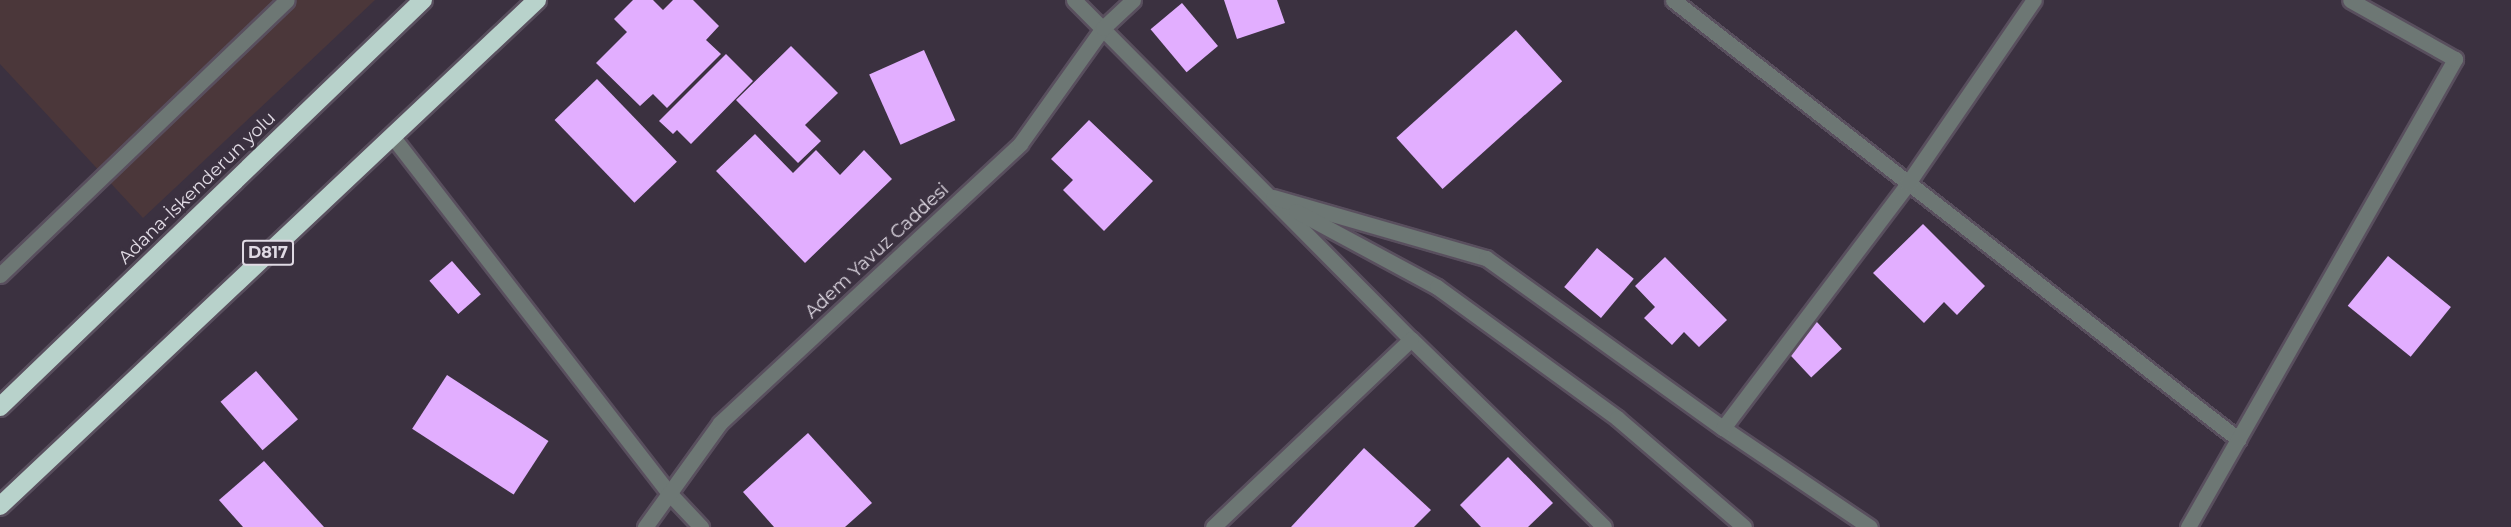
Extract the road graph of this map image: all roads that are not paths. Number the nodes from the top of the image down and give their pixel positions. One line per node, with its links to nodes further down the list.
1 (287, 0): 13 (street)
2 (423, 0): 15 (highway, Adana-İskenderun yolu)
3 (537, 0): 10 (highway, D817)
4 (1074, 0): 9 (street)
5 (1133, 0): 9 (street, Adem Yavuz Caddesi)
6 (1673, 0): 11 (street)
7 (2034, 0): 11 (street)
8 (2350, 0): 17 (street)
9 (1103, 28): 12 (street); 18 (street, Adem Yavuz Caddesi)
10 (392, 136): 18 (street); 19 (highway, D817)
11 (1908, 183): 16 (street); 17 (street)
12 (1270, 196): 14 (street); 16 (street); 24 (street)
13 (0, 275)
14 (1411, 339): 22 (street); 23 (street)
15 (0, 407)
16 (1723, 428): 25 (street)
17 (2238, 439): 26 (street)
18 (669, 493): 20 (street, Adem Yavuz Caddesi); 21 (street)
19 (0, 506)
20 (645, 527)
21 (702, 527)
22 (1213, 527)
23 (1604, 527)
24 (1744, 527)
25 (1870, 527)
26 (2188, 527)

